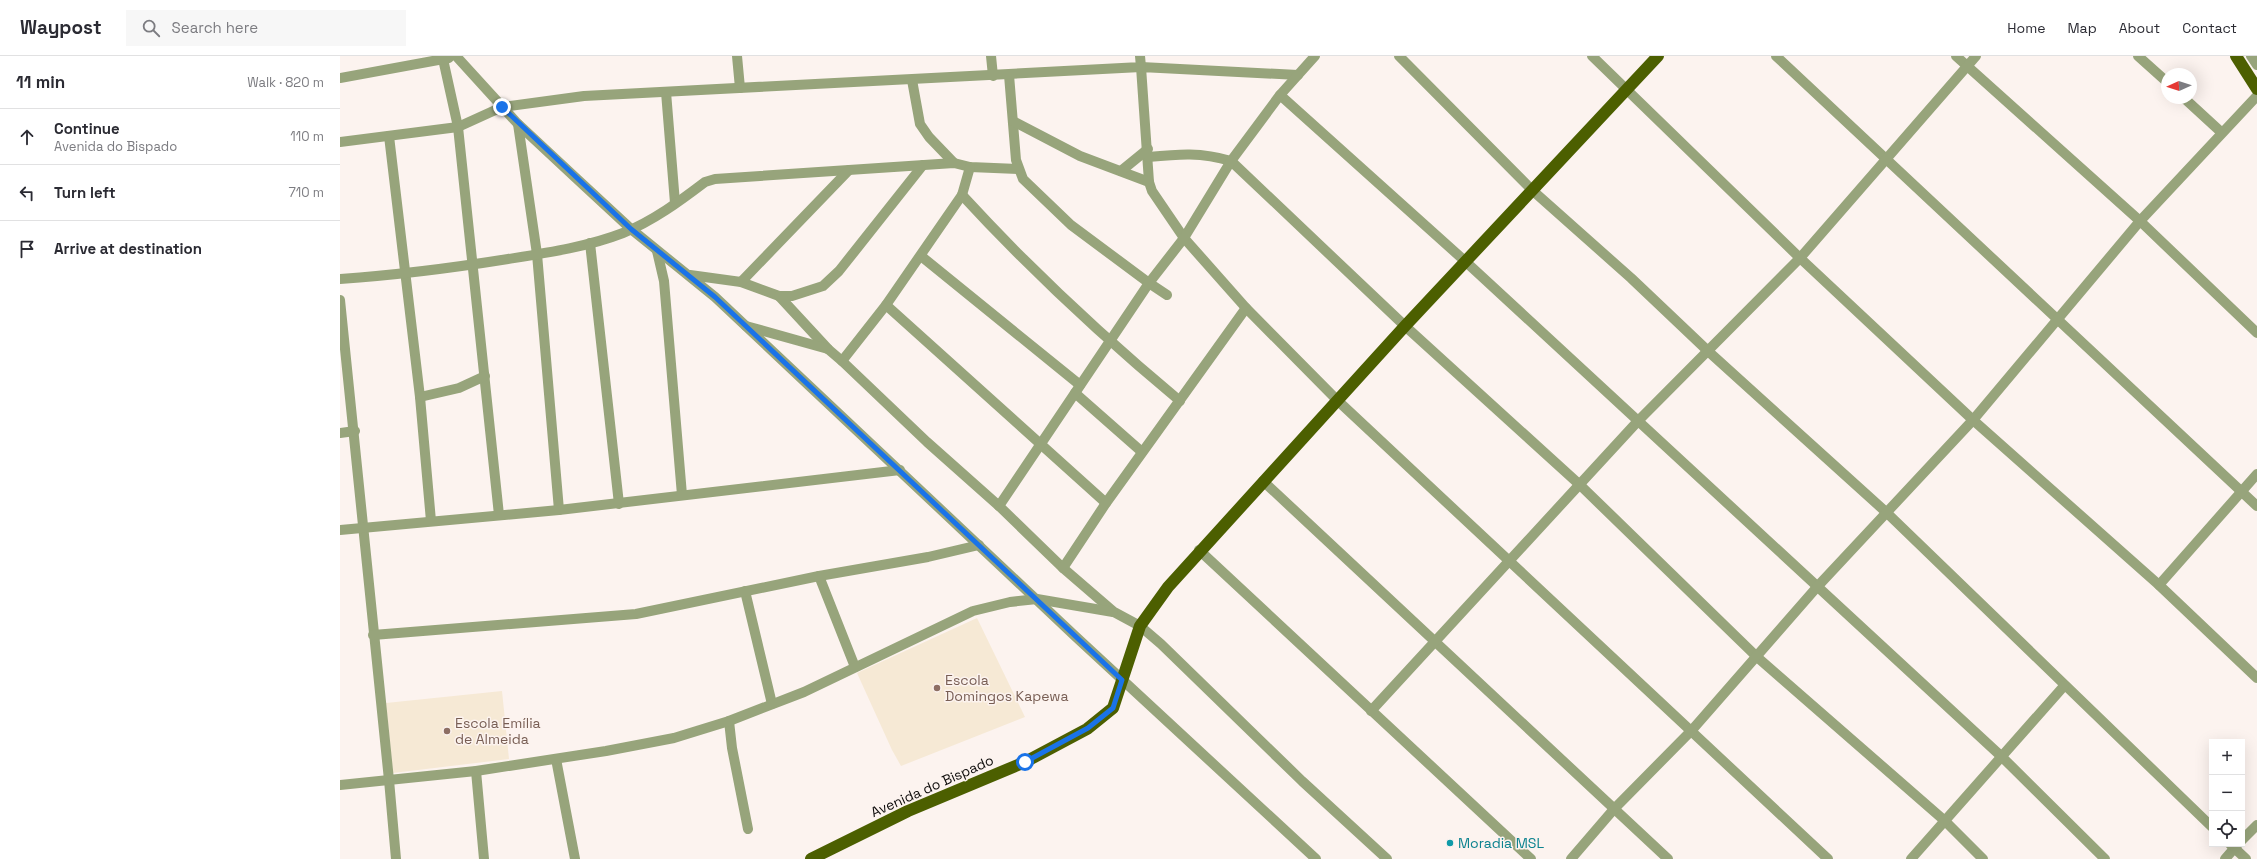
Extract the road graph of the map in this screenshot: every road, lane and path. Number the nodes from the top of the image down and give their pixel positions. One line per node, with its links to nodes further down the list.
1 (456, 56): 15 (street); 32 (street)
2 (737, 56): 25 (street)
3 (991, 56): 21 (street)
4 (1140, 56): 18 (street)
5 (1315, 56): 20 (street)
6 (1399, 56): 49 (street)
7 (1592, 56): 26 (street)
8 (1658, 56): 26 (main road, Avenida do Bispado)
9 (1776, 56): 40 (street)
10 (1956, 56): 17 (street)
11 (1976, 56): 17 (street)
12 (2138, 56): 22 (street)
13 (2236, 56): 27 (main road)
14 (2251, 56): 16 (street)
15 (443, 59): 23 (street); 35 (street)
16 (2257, 65)
17 (1967, 66): 40 (street); 52 (street)
18 (1141, 68): 19 (street); 20 (street); 39 (street)
19 (1009, 75): 21 (street); 33 (street)
20 (1298, 75): 29 (street)
21 (993, 76): 24 (street)
22 (2161, 77)
23 (340, 78)
24 (912, 80): 25 (street); 42 (street)
25 (740, 88): 28 (street)
26 (1627, 89): 49 (main road, Avenida do Bispado); 59 (street)
27 (2257, 90)
28 (666, 92): 32 (street); 51 (street)
29 (1280, 95): 41 (street); 60 (street)
30 (2257, 96): 36 (street)
31 (2191, 104): 36 (street)
32 (502, 107): 34 (street); 35 (street)
33 (1013, 121): 45 (street); 47 (street)
34 (518, 124): 53 (street); 57 (street)
35 (458, 127): 37 (street); 61 (street)
36 (2221, 132): 52 (street)
37 (389, 136): 38 (street); 62 (street)
38 (340, 142)
39 (1148, 153): 41 (street); 47 (street); 48 (street)
40 (1887, 160): 59 (street); 72 (street)
41 (1231, 161): 54 (street); 74 (street)
42 (954, 163): 43 (street); 44 (street)
43 (923, 165): 46 (street); 68 (street)
44 (970, 167): 45 (street); 50 (street)
45 (1018, 169): 66 (street)
46 (848, 170): 51 (street); 65 (street)
47 (1121, 171): 48 (street)
48 (1149, 182): 54 (street)
49 (1532, 190): 60 (main road, Avenida do Bispado); 78 (street)
50 (962, 195): 58 (street); 76 (street)
51 (675, 203): 53 (street)
52 (2140, 221): 72 (street); 75 (street)
53 (631, 229): 55 (street); 56 (street)
54 (1184, 238): 66 (street); 71 (street)
55 (590, 243): 57 (street); 98 (street)
56 (657, 251): 63 (street); 96 (street)
57 (537, 254): 61 (street); 101 (street)
58 (921, 256): 70 (street); 81 (street)
59 (1800, 258): 78 (street); 85 (street)
60 (1466, 262): 74 (main road, Avenida do Bispado); 86 (street)
61 (473, 264): 62 (street); 80 (street)
62 (406, 274): 64 (street); 82 (street)
63 (690, 275): 65 (street); 73 (street)
64 (340, 279)
65 (741, 282): 68 (street)
66 (1148, 283): 67 (street); 76 (street)
67 (1167, 295)
68 (779, 296): 77 (street)
69 (340, 300): 87 (street)
70 (886, 305): 79 (street); 89 (street)
71 (1246, 308): 83 (street); 84 (street)
72 (2057, 319): 85 (street); 95 (street)
73 (744, 326): 77 (street); 91 (street)
74 (1405, 326): 83 (main road, Avenida do Bispado); 94 (street)
75 (2257, 333)
76 (1109, 342): 81 (street); 84 (street)
77 (828, 349): 79 (street)
78 (1709, 352): 86 (street); 102 (street)
79 (842, 361): 99 (street)
80 (485, 376): 82 (street); 103 (street)
81 (1077, 389): 89 (street); 90 (street)
82 (420, 397): 104 (street)
83 (1337, 400): 93 (main road, Avenida do Bispado); 109 (street)
84 (1180, 401): 90 (street)
85 (1973, 420): 102 (street); 112 (street)
86 (1638, 421): 94 (street); 113 (street)
87 (355, 431): 88 (street); 105 (street)
88 (340, 432)
89 (1041, 443): 97 (street); 99 (street)
90 (1142, 452): 97 (street)
91 (900, 470): 96 (street); 107 (street)
92 (2257, 474): 95 (street)
93 (1264, 481): 108 (main road, Avenida do Bispado); 119 (street)
94 (1580, 485): 109 (street); 120 (street)
95 (2241, 491): 100 (street); 112 (street)
96 (682, 495): 98 (street)
97 (1106, 503): 110 (street)
98 (619, 504): 101 (street)
99 (1000, 506): 110 (street)
100 (2257, 506)
101 (559, 510): 103 (street)
102 (1887, 513): 113 (street); 124 (street)
103 (499, 515): 104 (street)
104 (431, 521): 105 (street)
105 (363, 528): 106 (street); 118 (street)
106 (340, 530)
107 (980, 545): 111 (street); 115 (street)
108 (1200, 550): 117 (main road, Avenida do Bispado); 126 (street)
109 (1508, 560): 119 (street); 128 (street)
110 (1063, 568): 116 (street)
111 (819, 576): 114 (street); 121 (street)
112 (2159, 585): 122 (street)
113 (1817, 587): 120 (street); 129 (street)
114 (745, 591): 118 (street); 125 (street)
115 (1036, 599): 116 (street); 121 (street); 123 (street)
116 (1114, 612): 117 (street)
117 (1140, 626): 123 (main road, Avenida do Bispado); 147 (street)
118 (373, 635): 132 (street)
119 (1435, 640): 126 (street); 134 (street)
120 (1757, 657): 128 (street); 135 (street)
121 (855, 667): 125 (street)
122 (2257, 678)
123 (1122, 680): 145 (main road, Avenida do Bispado); 146 (street)
124 (2064, 686): 129 (street); 136 (street)
125 (772, 704): 127 (street)
126 (1371, 711): 148 (street)
127 (729, 721): 130 (street); 138 (street)
128 (1692, 730): 134 (street); 151 (street)
129 (2002, 757): 135 (street); 154 (street)
130 (556, 759): 131 (street); 144 (street)
131 (476, 771): 132 (street); 143 (street)
132 (389, 780): 133 (street); 142 (street)
133 (340, 785)
134 (1614, 809): 149 (street); 150 (street)
135 (1945, 821): 152 (street); 153 (street)
136 (2209, 824)
137 (2257, 825): 139 (street)
138 (748, 829)
139 (2245, 837)
140 (2233, 847): 155 (street)
141 (2236, 847): 156 (street)
142 (396, 859)
143 (484, 859)
144 (575, 859)
145 (811, 859)
146 (1316, 859)
147 (1387, 859)
148 (1531, 859)
149 (1571, 859)
150 (1668, 859)
151 (1828, 859)
152 (1911, 859)
153 (1983, 859)
154 (2105, 859)
155 (2225, 859)
156 (2246, 859)

